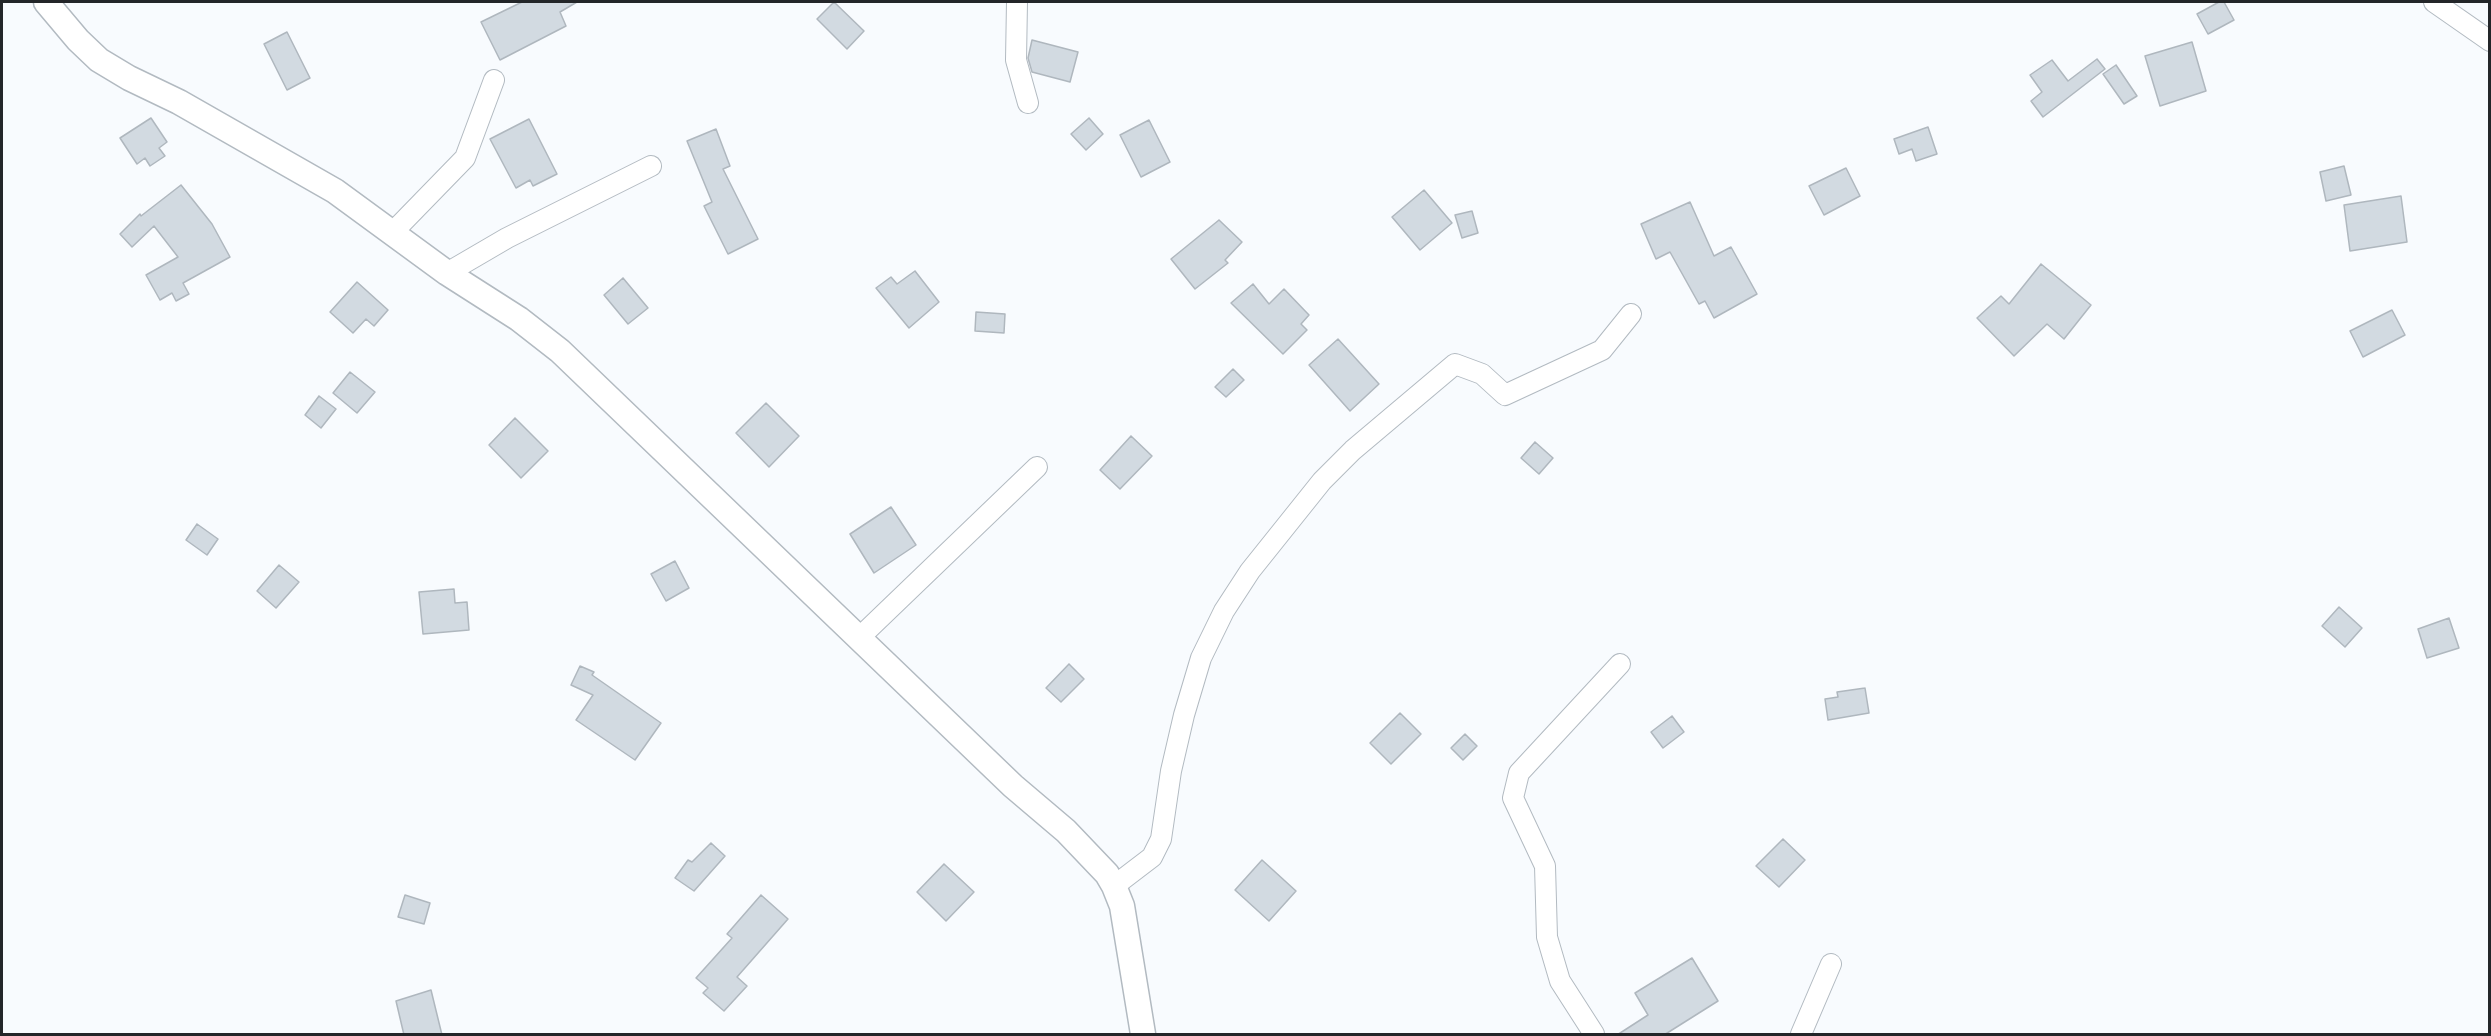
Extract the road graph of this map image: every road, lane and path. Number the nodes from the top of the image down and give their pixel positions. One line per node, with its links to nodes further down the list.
1 (46, 2): 8 (street)
2 (1017, 2): 6 (street)
3 (2433, 2): 4 (street)
4 (2490, 41)
5 (494, 80): 8 (street)
6 (1028, 103)
7 (651, 166): 9 (street)
8 (393, 232): 9 (street)
9 (447, 273): 12 (street)
10 (1631, 314): 14 (street)
11 (1037, 467): 12 (street)
12 (859, 638): 14 (street)
13 (1620, 664): 17 (street)
14 (1114, 886): 16 (street)
15 (1831, 964): 18 (street)
16 (1143, 1035)
17 (1594, 1035)
18 (1801, 1035)

